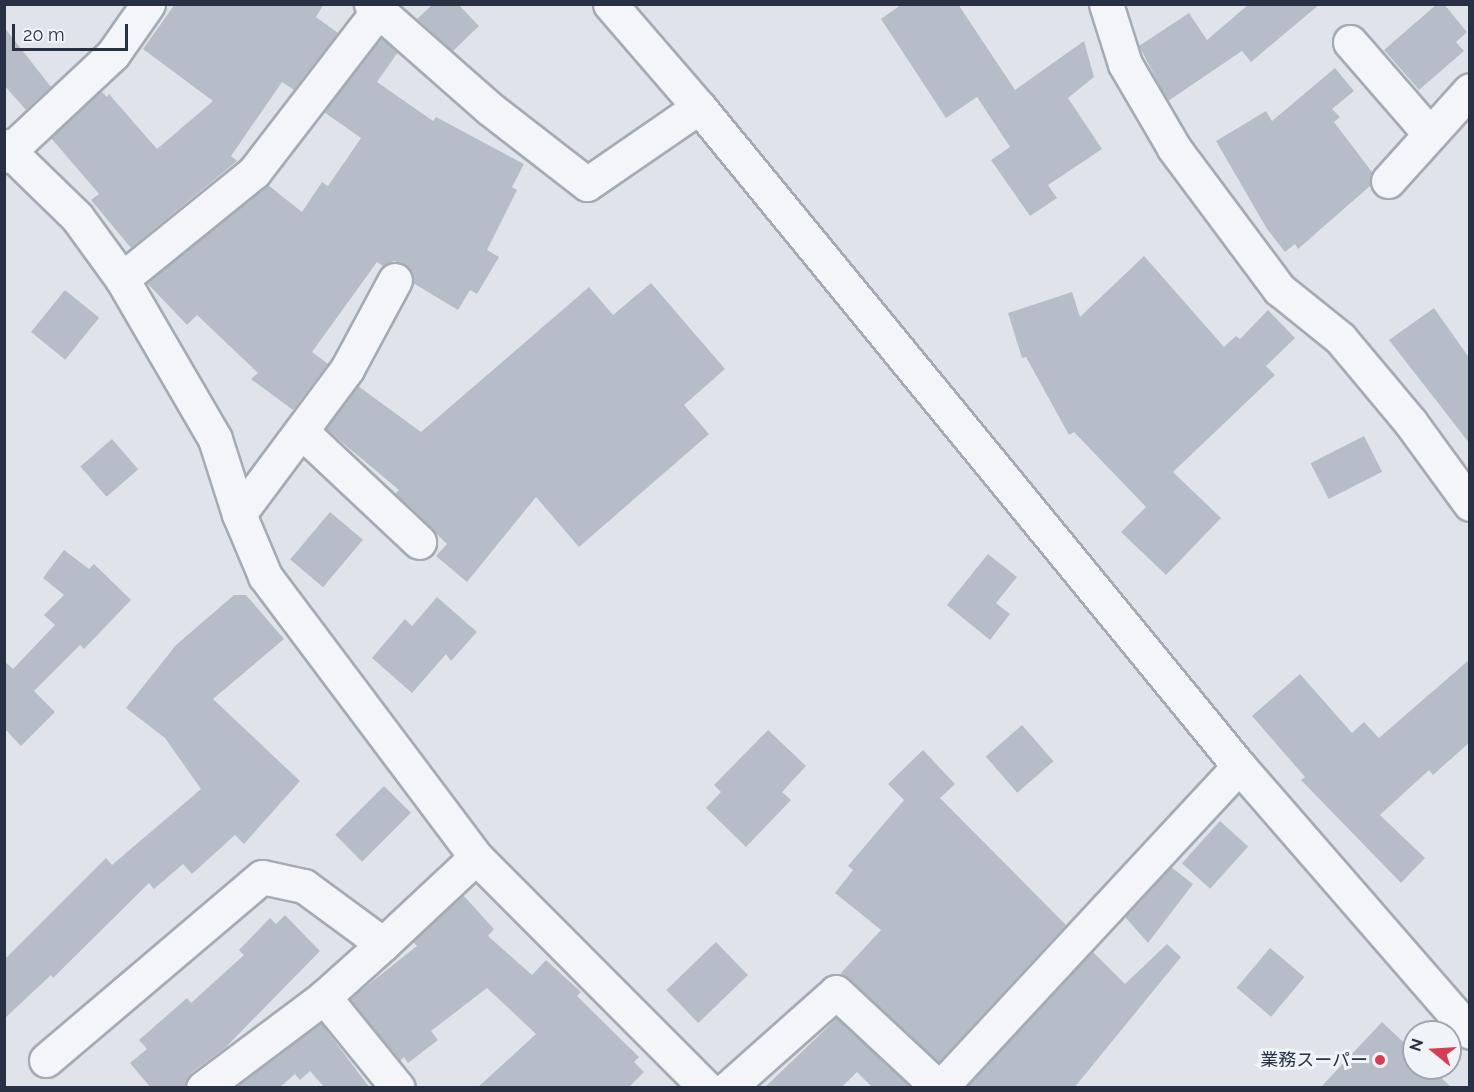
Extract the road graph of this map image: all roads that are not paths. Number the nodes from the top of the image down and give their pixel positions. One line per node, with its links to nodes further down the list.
1 (148, 4): 9 (street)
2 (610, 4): 7 (street)
3 (1106, 4): 14 (street)
4 (375, 8): 7 (street); 11 (street)
5 (1350, 42): 8 (street)
6 (1470, 90): 8 (street)
7 (699, 107): 17 (street)
8 (1430, 134): 10 (street)
9 (6, 151): 11 (street)
10 (1388, 181)
11 (122, 279): 15 (street)
12 (395, 280): 13 (street)
13 (301, 431): 15 (street); 16 (street)
14 (1470, 504)
15 (239, 514): 18 (street)
16 (419, 542)
17 (1239, 766): 21 (street); 27 (street)
18 (476, 857): 19 (street); 25 (street)
19 (383, 944): 20 (street); 22 (street)
20 (324, 997): 23 (street); 24 (street)
21 (1470, 1032)
22 (46, 1060)
23 (203, 1088)
24 (398, 1088)
25 (706, 1088)
26 (728, 1088): 27 (street)
27 (939, 1088)

